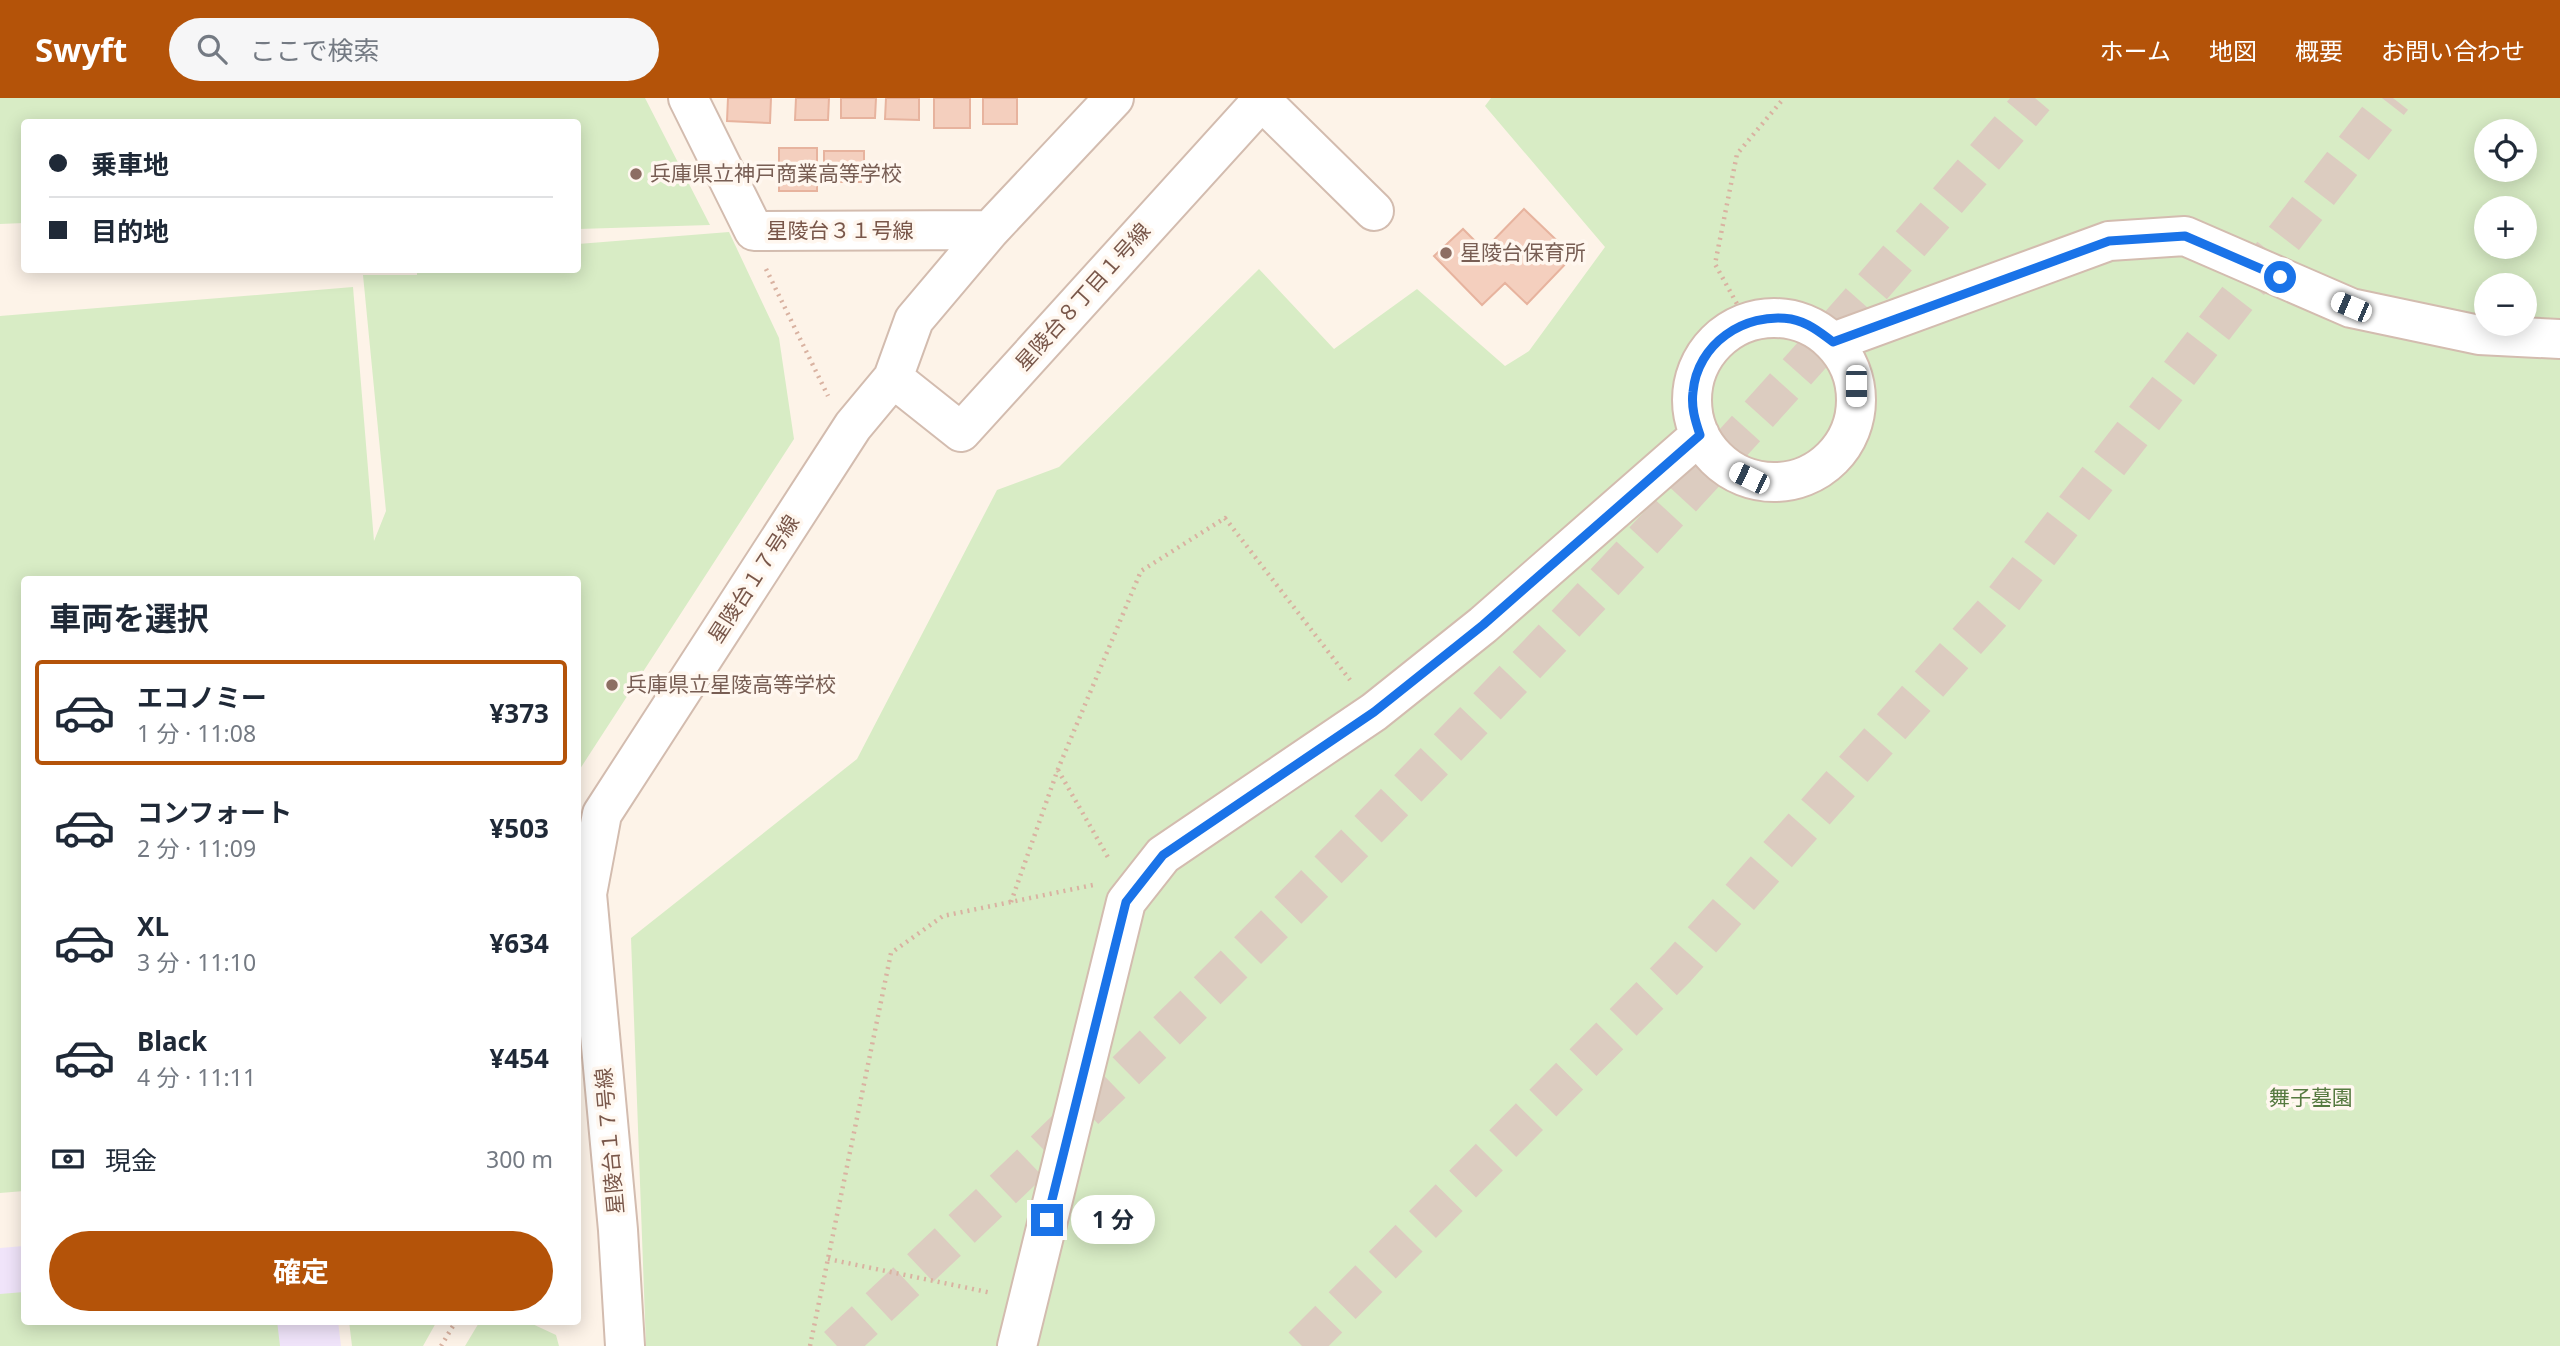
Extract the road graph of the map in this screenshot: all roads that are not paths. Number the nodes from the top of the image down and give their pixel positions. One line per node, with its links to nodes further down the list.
1 (688, 98): 5 (street, 星陵台３１号線)
2 (1114, 98): 5 (street, 星陵台１７号線)
3 (1262, 99): 4 (street); 8 (street, 星陵台８丁目１号線)
4 (1374, 211)
5 (990, 230): 8 (street, 星陵台１７号線)
6 (2560, 340): 7 (street)
7 (1833, 342): 9 (street); 9 (street)
8 (893, 378): 10 (street, 星陵台１７号線)
9 (1700, 435): 11 (street)
10 (625, 1346)
11 (1017, 1346)

